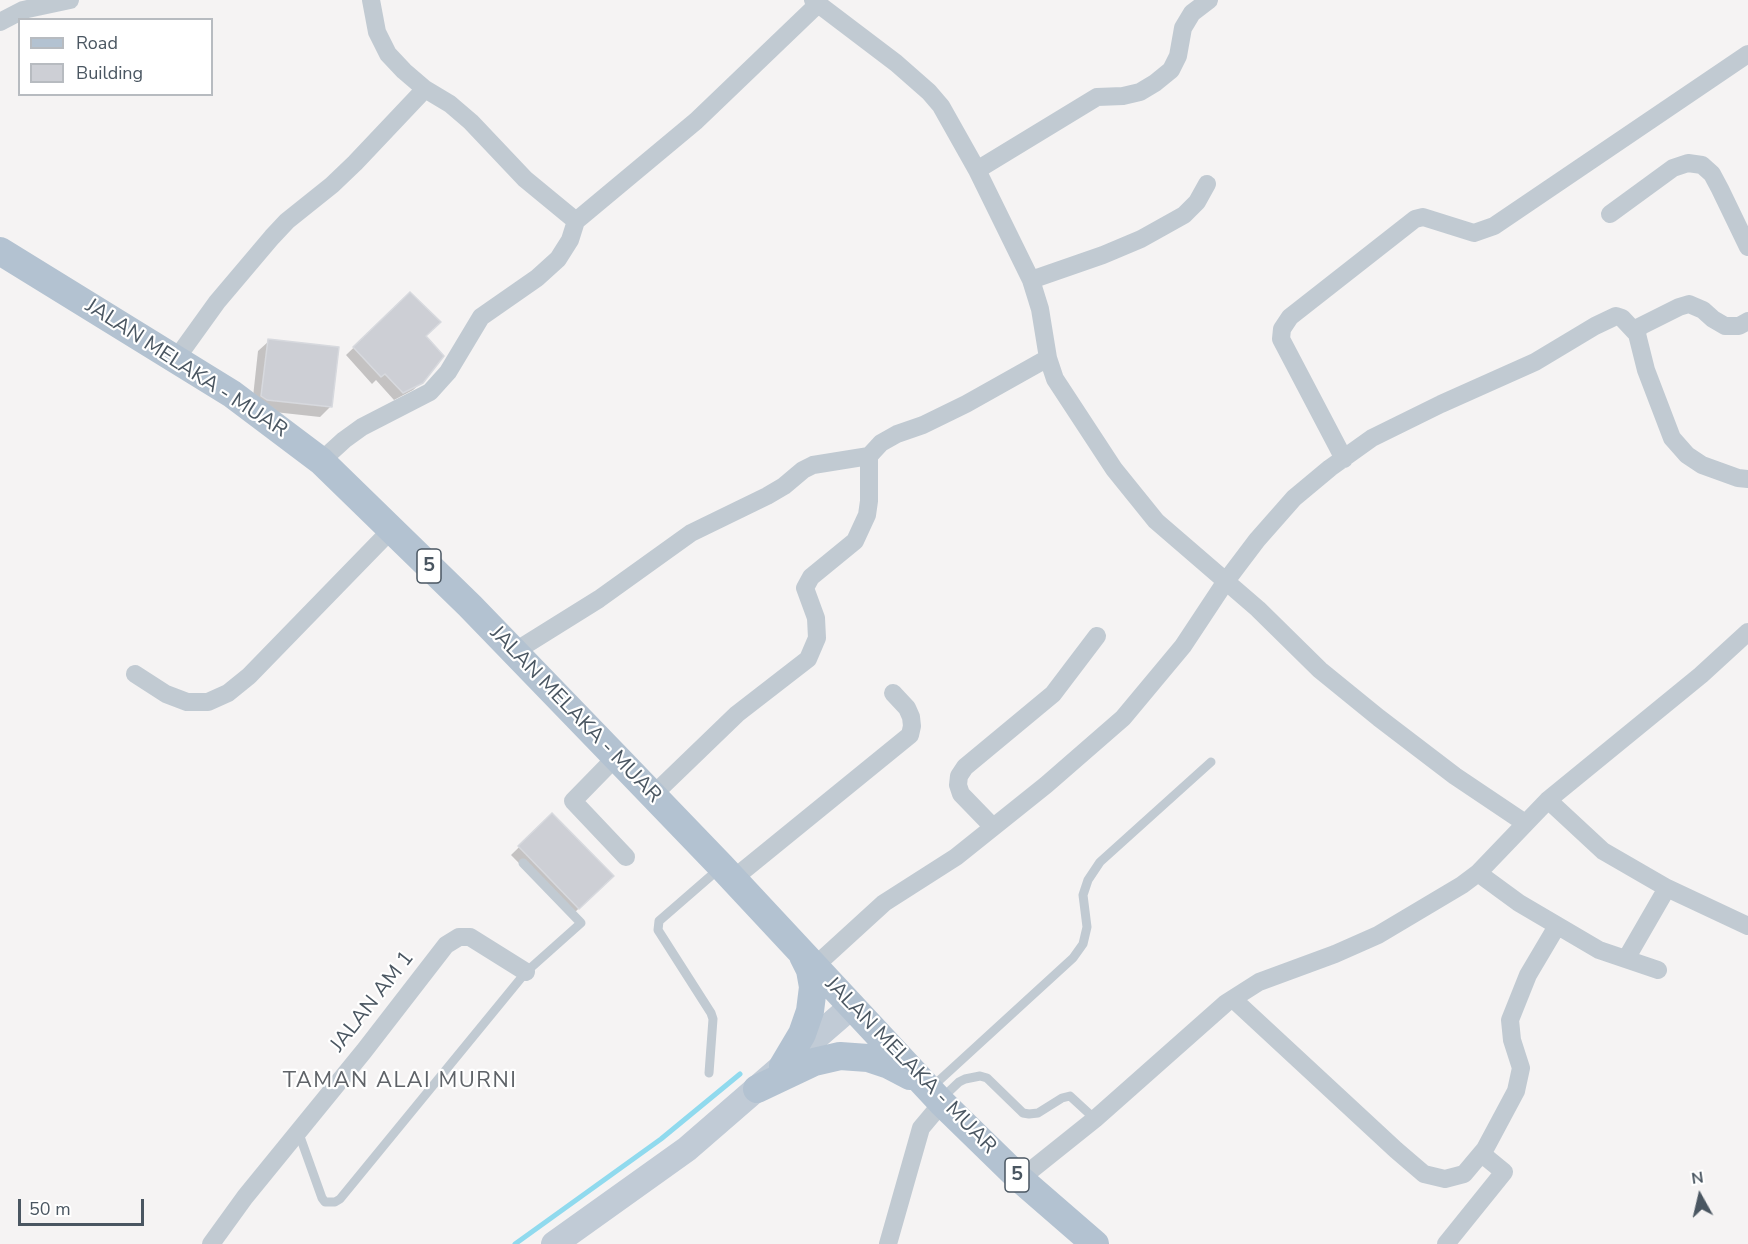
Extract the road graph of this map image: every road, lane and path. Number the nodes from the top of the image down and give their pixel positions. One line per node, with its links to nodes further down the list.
1 (70, 0): 5 (street)
2 (370, 0): 7 (street)
3 (1209, 0): 8 (street)
4 (815, 2): 8 (street); 11 (street)
5 (0, 22)
6 (1748, 54): 20 (street)
7 (425, 89): 11 (street); 18 (street)
8 (977, 170): 14 (street)
9 (1207, 184): 14 (street)
10 (1610, 214): 12 (street)
11 (576, 221): 21 (street)
12 (1748, 247)
13 (0, 251): 18 (main road, JALAN MELAKA - MUAR / 5)
14 (1031, 280): 17 (street)
15 (1748, 321): 16 (street)
16 (1637, 334): 20 (street); 22 (street)
17 (1048, 358): 19 (street); 24 (street)
18 (176, 359): 21 (main road, JALAN MELAKA - MUAR / 5)
19 (869, 456): 27 (street); 32 (street)
20 (1344, 459): 24 (street)
21 (321, 461): 23 (main road, JALAN MELAKA - MUAR / 5)
22 (1748, 479)
23 (392, 529): 27 (main road, JALAN MELAKA - MUAR / 5); 28 (street)
24 (1226, 581): 34 (street); 35 (street)
25 (1748, 632): 33 (street)
26 (1097, 636): 35 (street)
27 (514, 652): 30 (main road, JALAN MELAKA - MUAR / 5)
28 (135, 674)
29 (893, 693): 38 (street)
30 (616, 757): 32 (main road, JALAN MELAKA - MUAR / 5); 36 (street)
31 (1211, 762): 52 (lane)
32 (653, 795): 38 (main road, JALAN MELAKA - MUAR / 5)
33 (1548, 800): 34 (street); 40 (street)
34 (1525, 823): 39 (street)
35 (993, 827): 43 (street)
36 (626, 857)
37 (523, 864): 46 (lane)
38 (727, 873): 43 (main road, JALAN MELAKA - MUAR / 5); 50 (lane)
39 (1478, 873): 41 (street); 47 (street)
40 (1667, 888): 42 (street); 44 (street)
41 (1557, 926): 44 (street); 55 (street)
42 (1748, 926)
43 (807, 959): 48 (main road, JALAN MELAKA - MUAR / 5); 49 (main road)
44 (1626, 959): 45 (street)
45 (1658, 970)
46 (526, 972): 54 (street, JALAN AM 1); 54 (lane)
47 (1233, 999): 53 (street); 55 (street)
48 (852, 1006): 49 (main road); 52 (main road, JALAN MELAKA - MUAR / 5)
49 (783, 1066): 51 (main road)
50 (709, 1073)
51 (757, 1089): 52 (main road); 58 (main road)
52 (940, 1089): 53 (lane); 56 (main road, JALAN MELAKA - MUAR / 5); 59 (street)
53 (1095, 1119): 56 (street)
54 (298, 1131): 57 (street, JALAN AM 1)
55 (1482, 1154): 61 (street)
56 (1020, 1179): 60 (main road, JALAN MELAKA - MUAR / 5)
57 (211, 1244)
58 (554, 1244)
59 (888, 1244)
60 (1095, 1244)
61 (1446, 1244)

